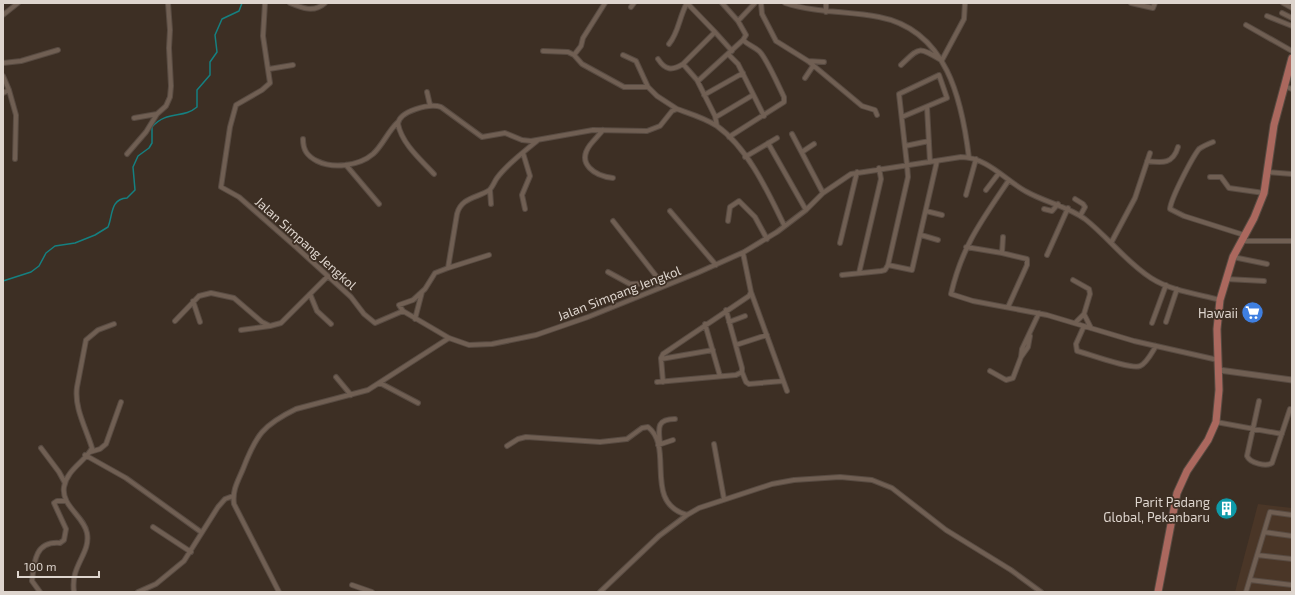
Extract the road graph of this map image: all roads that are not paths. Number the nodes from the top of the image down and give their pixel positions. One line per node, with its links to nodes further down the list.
1 (18, 3): 21 (street)
2 (168, 3): 62 (street)
3 (265, 3): 46 (street, Jalan Simpang Jengkol)
4 (290, 3): 17 (street)
5 (325, 3): 17 (street)
6 (605, 3): 34 (street)
7 (687, 3): 27 (street); 29 (street)
8 (722, 3): 24 (street)
9 (755, 3): 24 (street)
10 (760, 3): 39 (street)
11 (785, 3): 19 (street)
12 (826, 3): 19 (street)
13 (965, 3): 38 (street)
14 (1131, 3): 15 (street)
15 (1155, 3)
16 (1283, 3): 18 (street)
17 (303, 5)
18 (1292, 8)
19 (826, 12): 38 (street)
20 (1282, 13): 23 (street)
21 (3, 15)
22 (1267, 16): 26 (street)
23 (1292, 18)
24 (738, 21): 28 (street)
25 (1246, 25): 32 (street)
26 (1292, 26)
27 (715, 32): 33 (street); 42 (street)
28 (743, 40): 33 (street); 64 (street)
29 (669, 44)
30 (58, 50): 41 (street)
31 (543, 50): 34 (street)
32 (1292, 51)
33 (730, 52): 47 (street); 50 (street)
34 (574, 54): 52 (street)
35 (623, 55): 52 (street)
36 (1292, 58): 51 (main road)
37 (658, 59): 42 (street)
38 (942, 60): 44 (street); 87 (street)
39 (808, 61): 40 (street); 45 (street)
40 (824, 62)
41 (3, 63)
42 (683, 64): 50 (street)
43 (293, 65): 46 (street)
44 (901, 65)
45 (813, 66): 49 (street); 63 (street)
46 (269, 68): 145 (street, Jalan Simpang Jengkol)
47 (743, 73): 57 (street); 58 (street)
48 (3, 76): 54 (street)
49 (805, 78)
50 (698, 81): 58 (street)
51 (1284, 86): 53 (street); 97 (main road)
52 (648, 87): 61 (street)
53 (1292, 89)
54 (9, 90): 56 (street); 88 (street)
55 (427, 92): 59 (street)
56 (3, 93)
57 (753, 94): 64 (street); 65 (street)
58 (704, 95): 65 (street)
59 (430, 105): 68 (street); 75 (street)
60 (927, 107): 66 (street); 66 (street); 76 (street)
61 (678, 109): 69 (street); 70 (street)
62 (157, 114): 67 (street); 85 (street)
63 (877, 115)
64 (764, 116): 72 (street)
65 (716, 117): 69 (street)
66 (902, 117): 80 (street)
67 (134, 118)
68 (398, 122): 93 (street); 99 (street)
69 (717, 126): 72 (street)
70 (603, 130): 75 (street); 102 (street)
71 (792, 134): 82 (street)
72 (729, 137): 86 (street)
73 (777, 138): 78 (street)
74 (303, 139): 93 (street)
75 (538, 140): 83 (street)
76 (929, 141): 80 (street); 92 (street)
77 (1213, 142): 126 (street)
78 (768, 143): 86 (street); 115 (street)
79 (814, 144): 82 (street)
80 (905, 146): 94 (street)
81 (1178, 147): 91 (street)
82 (802, 152): 106 (street)
83 (523, 153): 104 (street); 114 (street)
84 (1150, 153): 91 (street)
85 (127, 154)
86 (745, 157): 123 (street)
87 (969, 158): 89 (street, Jalan Simpang Jengkol); 90 (street, Jalan Simpang Jengkol)
88 (15, 159)
89 (976, 159): 98 (street, Jalan Simpang Jengkol); 108 (street)
90 (937, 161): 92 (street, Jalan Simpang Jengkol); 118 (street)
91 (1147, 161): 131 (street)
92 (930, 162): 94 (street, Jalan Simpang Jengkol)
93 (346, 165): 110 (street)
94 (907, 165): 95 (street, Jalan Simpang Jengkol); 140 (street)
95 (879, 168): 96 (street, Jalan Simpang Jengkol); 143 (street)
96 (857, 172): 106 (street, Jalan Simpang Jengkol); 130 (street)
97 (1268, 172): 100 (street); 107 (main road)
98 (999, 173): 103 (street, Jalan Simpang Jengkol); 105 (street)
99 (434, 174)
100 (1292, 174)
101 (1210, 177): 107 (street)
102 (613, 178)
103 (1009, 180): 112 (street, Jalan Simpang Jengkol); 132 (street)
104 (490, 190): 111 (street); 141 (street)
105 (986, 190)
106 (823, 193): 115 (street, Jalan Simpang Jengkol)
107 (1264, 193): 126 (main road)
108 (966, 195)
109 (1075, 199): 120 (street)
110 (379, 204)
111 (491, 204)
112 (1058, 204): 113 (street, Jalan Simpang Jengkol); 116 (street)
113 (1068, 208): 120 (street, Jalan Simpang Jengkol); 136 (street)
114 (525, 209)
115 (806, 210): 123 (street, Jalan Simpang Jengkol)
116 (1044, 210)
117 (670, 211): 139 (street)
118 (926, 211): 119 (street); 124 (street)
119 (942, 215)
120 (1080, 216): 131 (street, Jalan Simpang Jengkol)
121 (613, 221): 149 (street)
122 (728, 221): 127 (street)
123 (784, 225): 127 (street, Jalan Simpang Jengkol)
124 (921, 235): 128 (street); 140 (street)
125 (1002, 237): 134 (street)
126 (1243, 238): 129 (street); 137 (main road)
127 (767, 239): 133 (street, Jalan Simpang Jengkol)
128 (938, 240)
129 (1292, 241)
130 (840, 243)
131 (1111, 243): 150 (street, Jalan Simpang Jengkol)
132 (966, 247): 134 (street); 157 (street)
133 (743, 252): 139 (street, Jalan Simpang Jengkol); 153 (street)
134 (1002, 253): 157 (street)
135 (490, 255): 141 (street)
136 (1047, 255)
137 (1233, 258): 138 (street); 146 (main road)
138 (1267, 264)
139 (716, 265): 149 (street, Jalan Simpang Jengkol)
140 (888, 265): 143 (street)
141 (448, 268): 152 (street)
142 (608, 272): 149 (street)
143 (859, 273): 144 (street)
144 (842, 275)
145 (328, 276): 154 (street); 159 (street, Jalan Simpang Jengkol)
146 (1226, 279): 148 (street); 155 (main road)
147 (1073, 280): 161 (street)
148 (1264, 282)
149 (662, 285): 178 (street, Jalan Simpang Jengkol)
150 (1166, 285): 151 (street, Jalan Simpang Jengkol); 169 (street)
151 (1177, 289): 155 (street, Jalan Simpang Jengkol); 167 (street)
152 (422, 292): 159 (street); 163 (street)
153 (751, 292): 158 (street); 177 (street)
154 (310, 294): 171 (street); 173 (street)
155 (1220, 300): 183 (main road)
156 (193, 301): 164 (street); 165 (street); 173 (street)
157 (1008, 307): 160 (street)
158 (726, 310): 166 (street); 172 (street)
159 (403, 311): 163 (street, Jalan Simpang Jengkol)
160 (1038, 313): 168 (street); 186 (street)
161 (1084, 314): 168 (street); 175 (street)
162 (745, 316): 166 (street)
163 (415, 319): 178 (street, Jalan Simpang Jengkol)
164 (175, 320)
165 (200, 322)
166 (729, 322): 179 (street)
167 (1166, 322)
168 (1074, 323): 174 (street)
169 (1152, 323)
170 (114, 324): 209 (street)
171 (331, 324)
172 (706, 324): 181 (street); 182 (street)
173 (270, 326): 176 (street)
174 (1084, 326): 175 (street); 180 (street)
175 (1091, 328): 180 (street)
176 (241, 330)
177 (767, 335): 179 (street); 190 (street)
178 (449, 338): 193 (street)
179 (736, 345): 185 (street)
180 (1156, 346): 183 (street)
181 (713, 350): 182 (street); 187 (street)
182 (661, 359): 192 (street)
183 (1218, 360): 184 (main road)
184 (1219, 370): 189 (street); 201 (main road)
185 (742, 372): 187 (street); 190 (street)
186 (990, 372)
187 (720, 376): 192 (street)
188 (336, 377): 195 (street)
189 (1292, 380)
190 (784, 381): 194 (street)
191 (657, 382): 192 (street)
192 (663, 382)
193 (380, 383): 195 (street); 198 (street)
194 (787, 391)
195 (350, 396): 212 (street)
196 (1260, 401): 202 (street)
197 (121, 402): 209 (street)
198 (418, 403)
199 (1290, 409): 203 (street)
200 (674, 419): 206 (street)
201 (1216, 422): 202 (street); 234 (main road)
202 (1253, 428): 203 (street); 203 (street)
203 (1282, 434)
204 (673, 440): 206 (street)
205 (714, 444): 213 (street)
206 (659, 445): 207 (street); 215 (street)
207 (507, 446)
208 (41, 448): 211 (street)
209 (90, 452): 210 (street)
210 (85, 456): 211 (street); 218 (street)
211 (65, 483): 214 (street)
212 (233, 496): 218 (street); 230 (street)
213 (724, 499): 215 (street); 233 (street)
214 (66, 501): 227 (street); 228 (street)
215 (687, 515): 232 (street)
216 (1292, 515): 219 (street)
217 (153, 527): 221 (street)
218 (201, 532): 221 (street)
219 (1264, 532): 220 (street); 222 (street)
220 (1292, 536)
221 (191, 552): 229 (street)
222 (1257, 555): 223 (street); 224 (street)
223 (1292, 559)
224 (1250, 580): 226 (street); 235 (street)
225 (352, 585): 231 (street)
226 (1292, 585)
227 (40, 592)
228 (74, 592)
229 (138, 592)
230 (279, 592)
231 (372, 592)
232 (600, 592)
233 (1041, 592)
234 (1158, 592)
235 (1246, 592)

